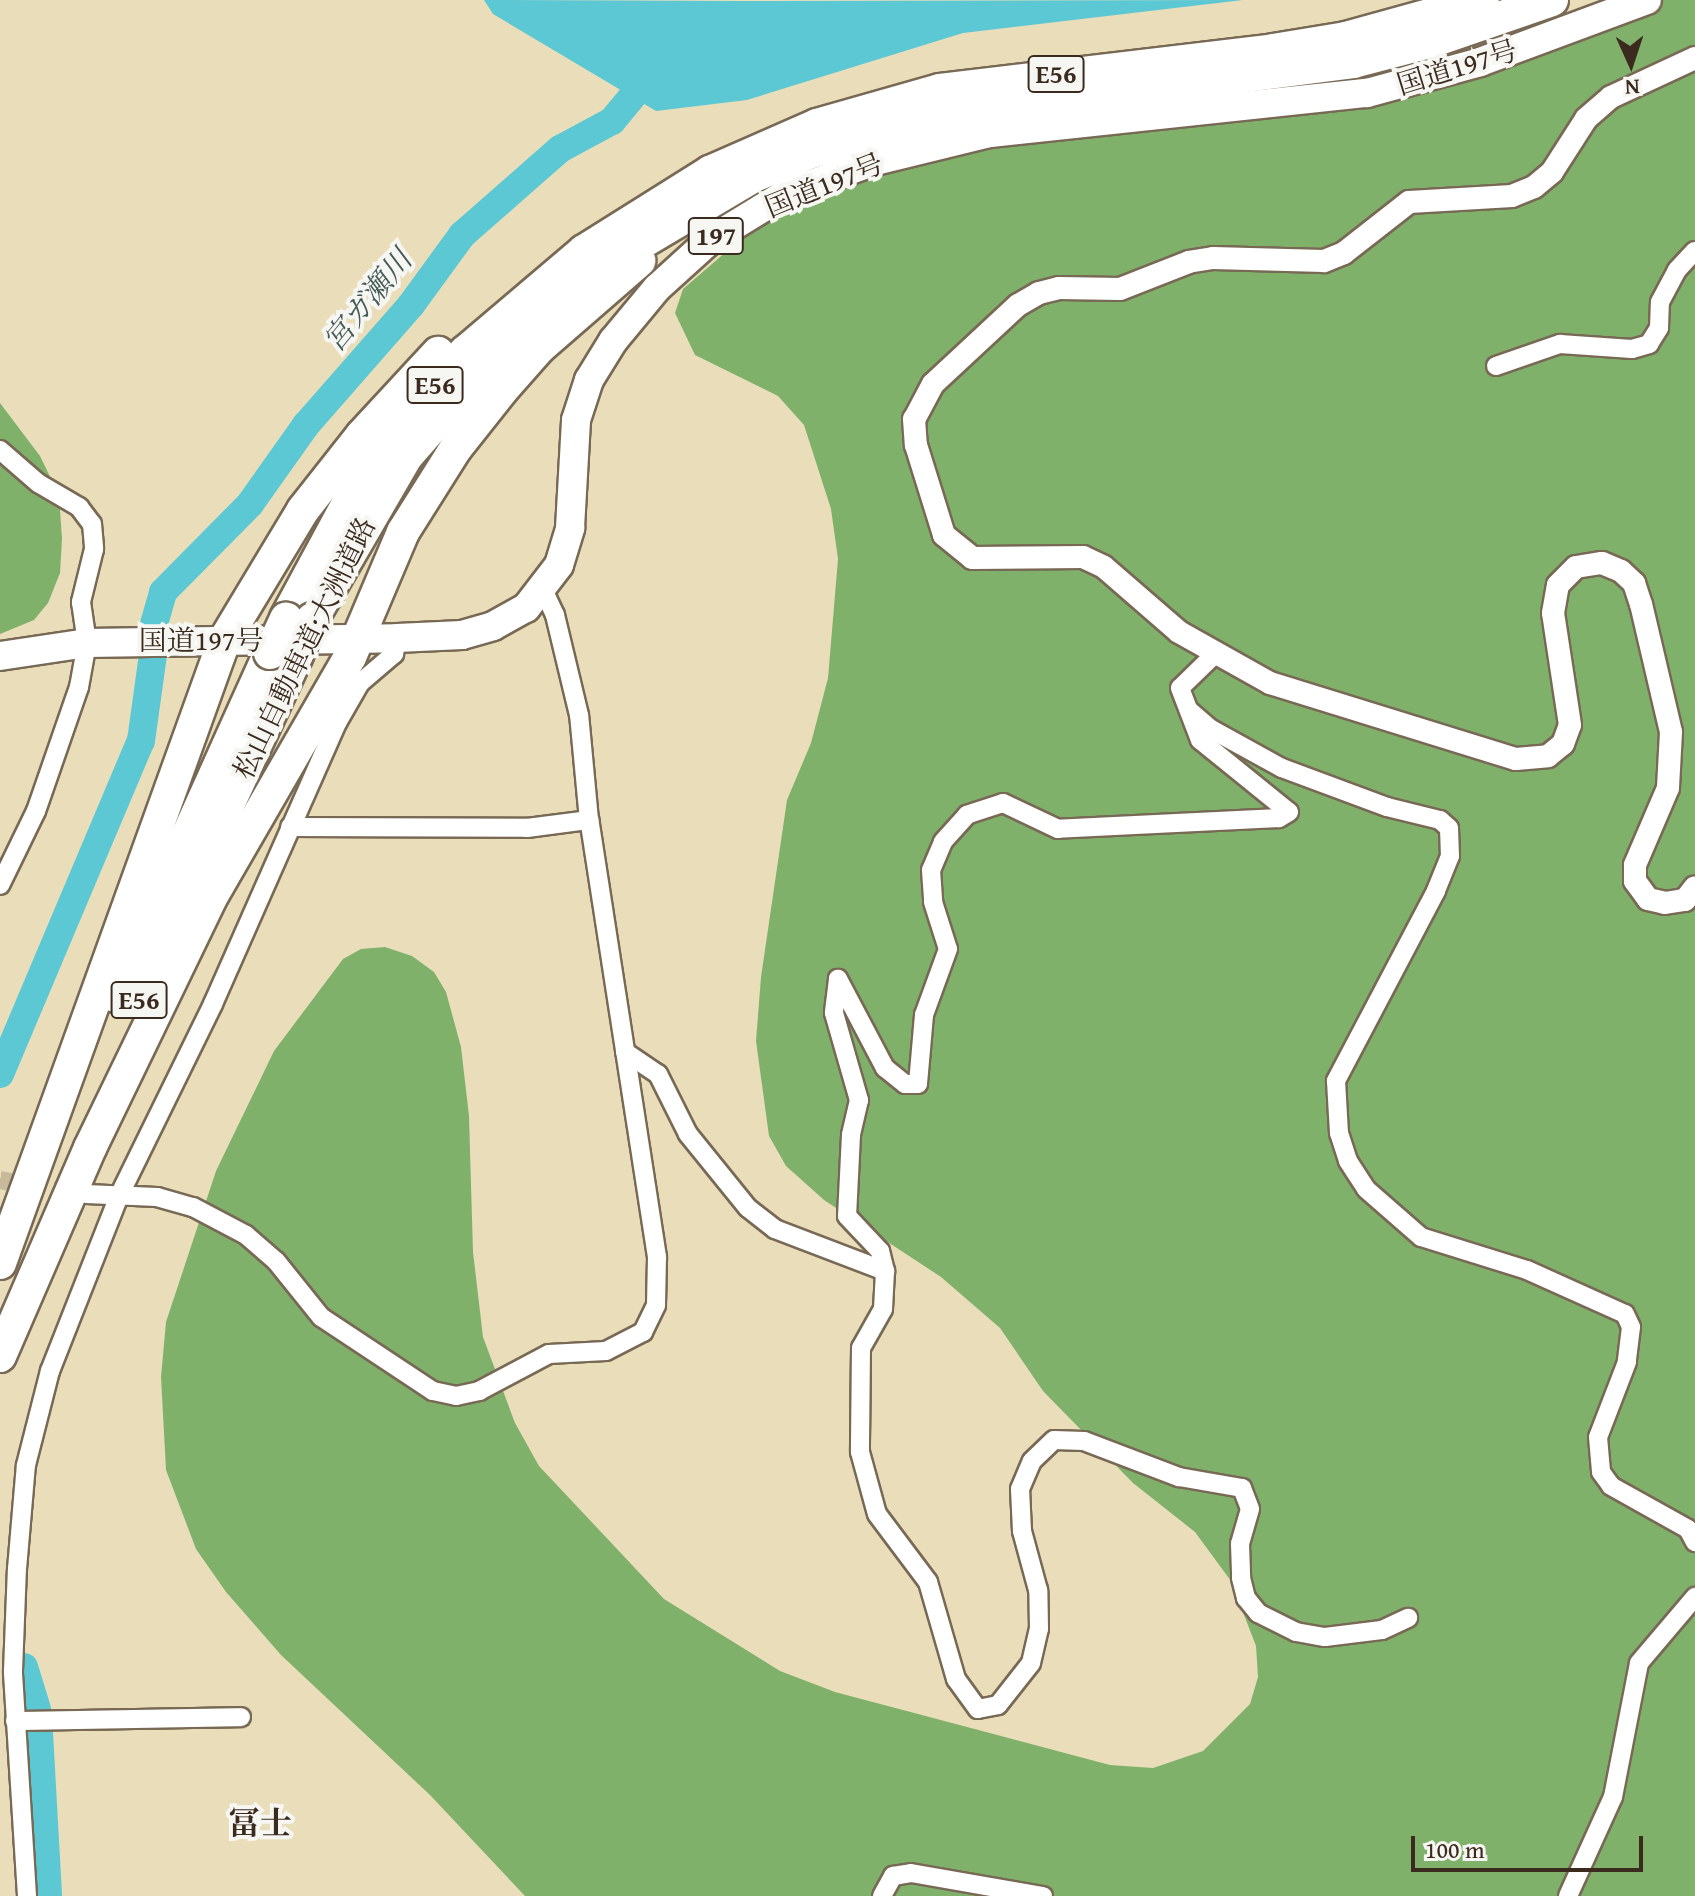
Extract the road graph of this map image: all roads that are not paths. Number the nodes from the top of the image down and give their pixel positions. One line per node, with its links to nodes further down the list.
1 (1483, 0): 6 (highway, 松山自動車道;大洲道路 / E56)
2 (1552, 0): 5 (highway, 松山自動車道;大洲道路 / E56)
3 (1647, 0): 10 (highway, 国道197号 / 197)
4 (1695, 58): 16 (street)
5 (754, 176): 11 (highway, 松山自動車道;大洲道路 / E56); 12 (highway)
6 (647, 207): 11 (highway, 松山自動車道;大洲道路 / E56); 14 (highway)
7 (1695, 251): 8 (street)
8 (1496, 366)
9 (0, 450): 15 (street)
10 (543, 589): 13 (highway, 国道197号 / 197); 20 (street)
11 (299, 618): 17 (highway, 松山自動車道;大洲道路 / E56, bridge)
12 (360, 637): 13 (highway, 国道197号 / 197); 14 (highway, 国道197号 / 197); 29 (highway)
13 (397, 638): 21 (street)
14 (224, 641): 15 (highway, 国道197号 / 197); 27 (highway)
15 (87, 643): 18 (highway, 国道197号 / 197); 22 (street)
16 (1216, 653): 19 (street); 23 (street)
17 (283, 654): 27 (highway, 松山自動車道;大洲道路 / E56); 29 (highway, 松山自動車道;大洲道路 / E56)
18 (0, 656)
19 (1185, 707): 28 (street); 30 (street)
20 (589, 820): 21 (street); 24 (street)
21 (290, 827): 26 (street)
22 (0, 885)
23 (1695, 887)
24 (625, 1052): 26 (street); 28 (street)
25 (86, 1194): 26 (street)
26 (119, 1196): 33 (street)
27 (0, 1266)
28 (885, 1271): 32 (street)
29 (0, 1354)
30 (1695, 1542)
31 (1695, 1597): 39 (street)
32 (1408, 1618)
33 (6, 1668): 35 (street)
34 (241, 1717): 35 (street)
35 (15, 1721): 36 (street)
36 (27, 1896)
37 (882, 1896): 38 (street)
38 (1043, 1896)
39 (1568, 1896)

